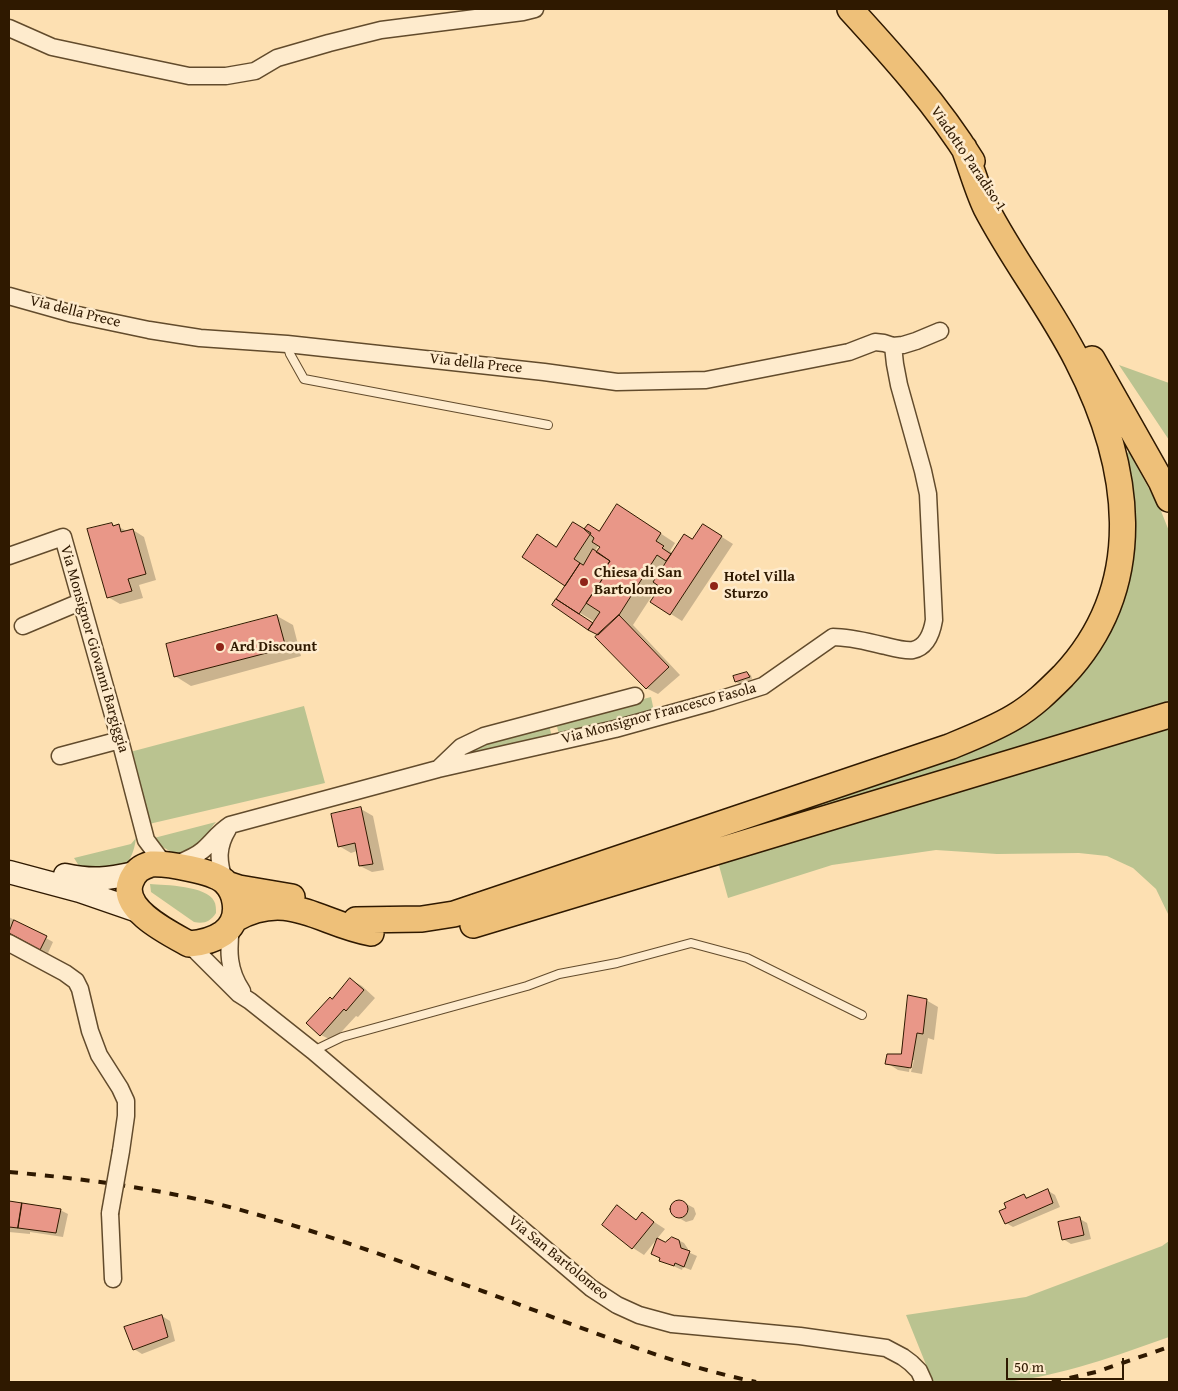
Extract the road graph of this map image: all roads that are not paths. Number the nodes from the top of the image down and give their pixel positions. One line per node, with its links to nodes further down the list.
1 (535, 9): 3 (street)
2 (850, 9): 5 (main road, Viadotto Paradiso 1)
3 (9, 28)
4 (9, 296): 7 (street, Via della Prece)
5 (1048, 298): 10 (main road); 27 (main road)
6 (940, 331): 8 (street, Via della Prece)
7 (287, 344): 8 (street, Via della Prece); 9 (lane)
8 (893, 346): 18 (street, Via Monsignor Francesco Fasola)
9 (548, 425)
10 (1169, 499)
11 (9, 556): 12 (street, Via Monsignor Giovanni Bargiggia)
12 (80, 602): 13 (street); 16 (street, Via Monsignor Giovanni Bargiggia)
13 (23, 626)
14 (635, 696): 18 (street)
15 (1169, 715): 29 (main road)
16 (120, 740): 17 (street); 19 (street, Via Monsignor Giovanni Bargiggia)
17 (60, 756)
18 (438, 769): 20 (street, Via Monsignor Francesco Fasola)
19 (140, 818): 22 (street); 23 (street)
20 (230, 825): 22 (street); 25 (street)
21 (9, 862): 23 (main road)
22 (168, 865): 23 (main road); 25 (main road)
23 (137, 871): 26 (main road)
24 (9, 872): 26 (main road)
25 (225, 882): 27 (main road); 28 (main road)
26 (138, 911): 31 (main road)
27 (356, 920): 29 (main road)
28 (233, 923): 29 (main road); 31 (main road); 32 (street)
29 (406, 933)
30 (9, 943): 35 (street, bridge)
31 (189, 944): 32 (street, Via San Bartolomeo)
32 (250, 1001): 34 (street, Via San Bartolomeo)
33 (862, 1015): 34 (lane)
34 (313, 1051): 36 (street, Via San Bartolomeo)
35 (112, 1279)
36 (924, 1382)

